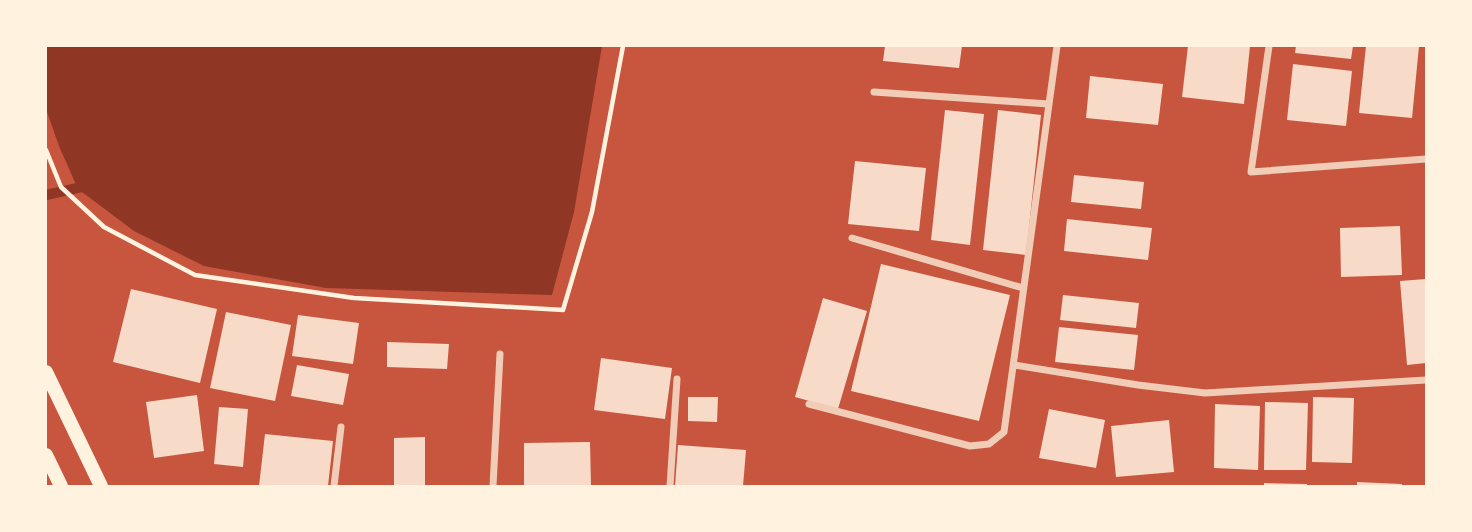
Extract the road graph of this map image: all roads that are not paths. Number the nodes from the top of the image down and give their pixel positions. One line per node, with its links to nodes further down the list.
1 (1057, 46): 4 (street)
2 (1269, 46): 5 (street)
3 (874, 92): 4 (street)
4 (1049, 104): 7 (street)
5 (1426, 159)
6 (852, 237): 7 (street)
7 (1023, 288): 9 (street)
8 (500, 354): 19 (street)
9 (1014, 365): 12 (street); 13 (street)
10 (46, 372): 17 (main road)
11 (677, 379): 20 (street)
12 (1426, 380)
13 (809, 404)
14 (341, 427): 18 (street)
15 (46, 455): 16 (main road)
16 (61, 486)
17 (101, 486)
18 (334, 486)
19 (493, 486)
20 (670, 486)

